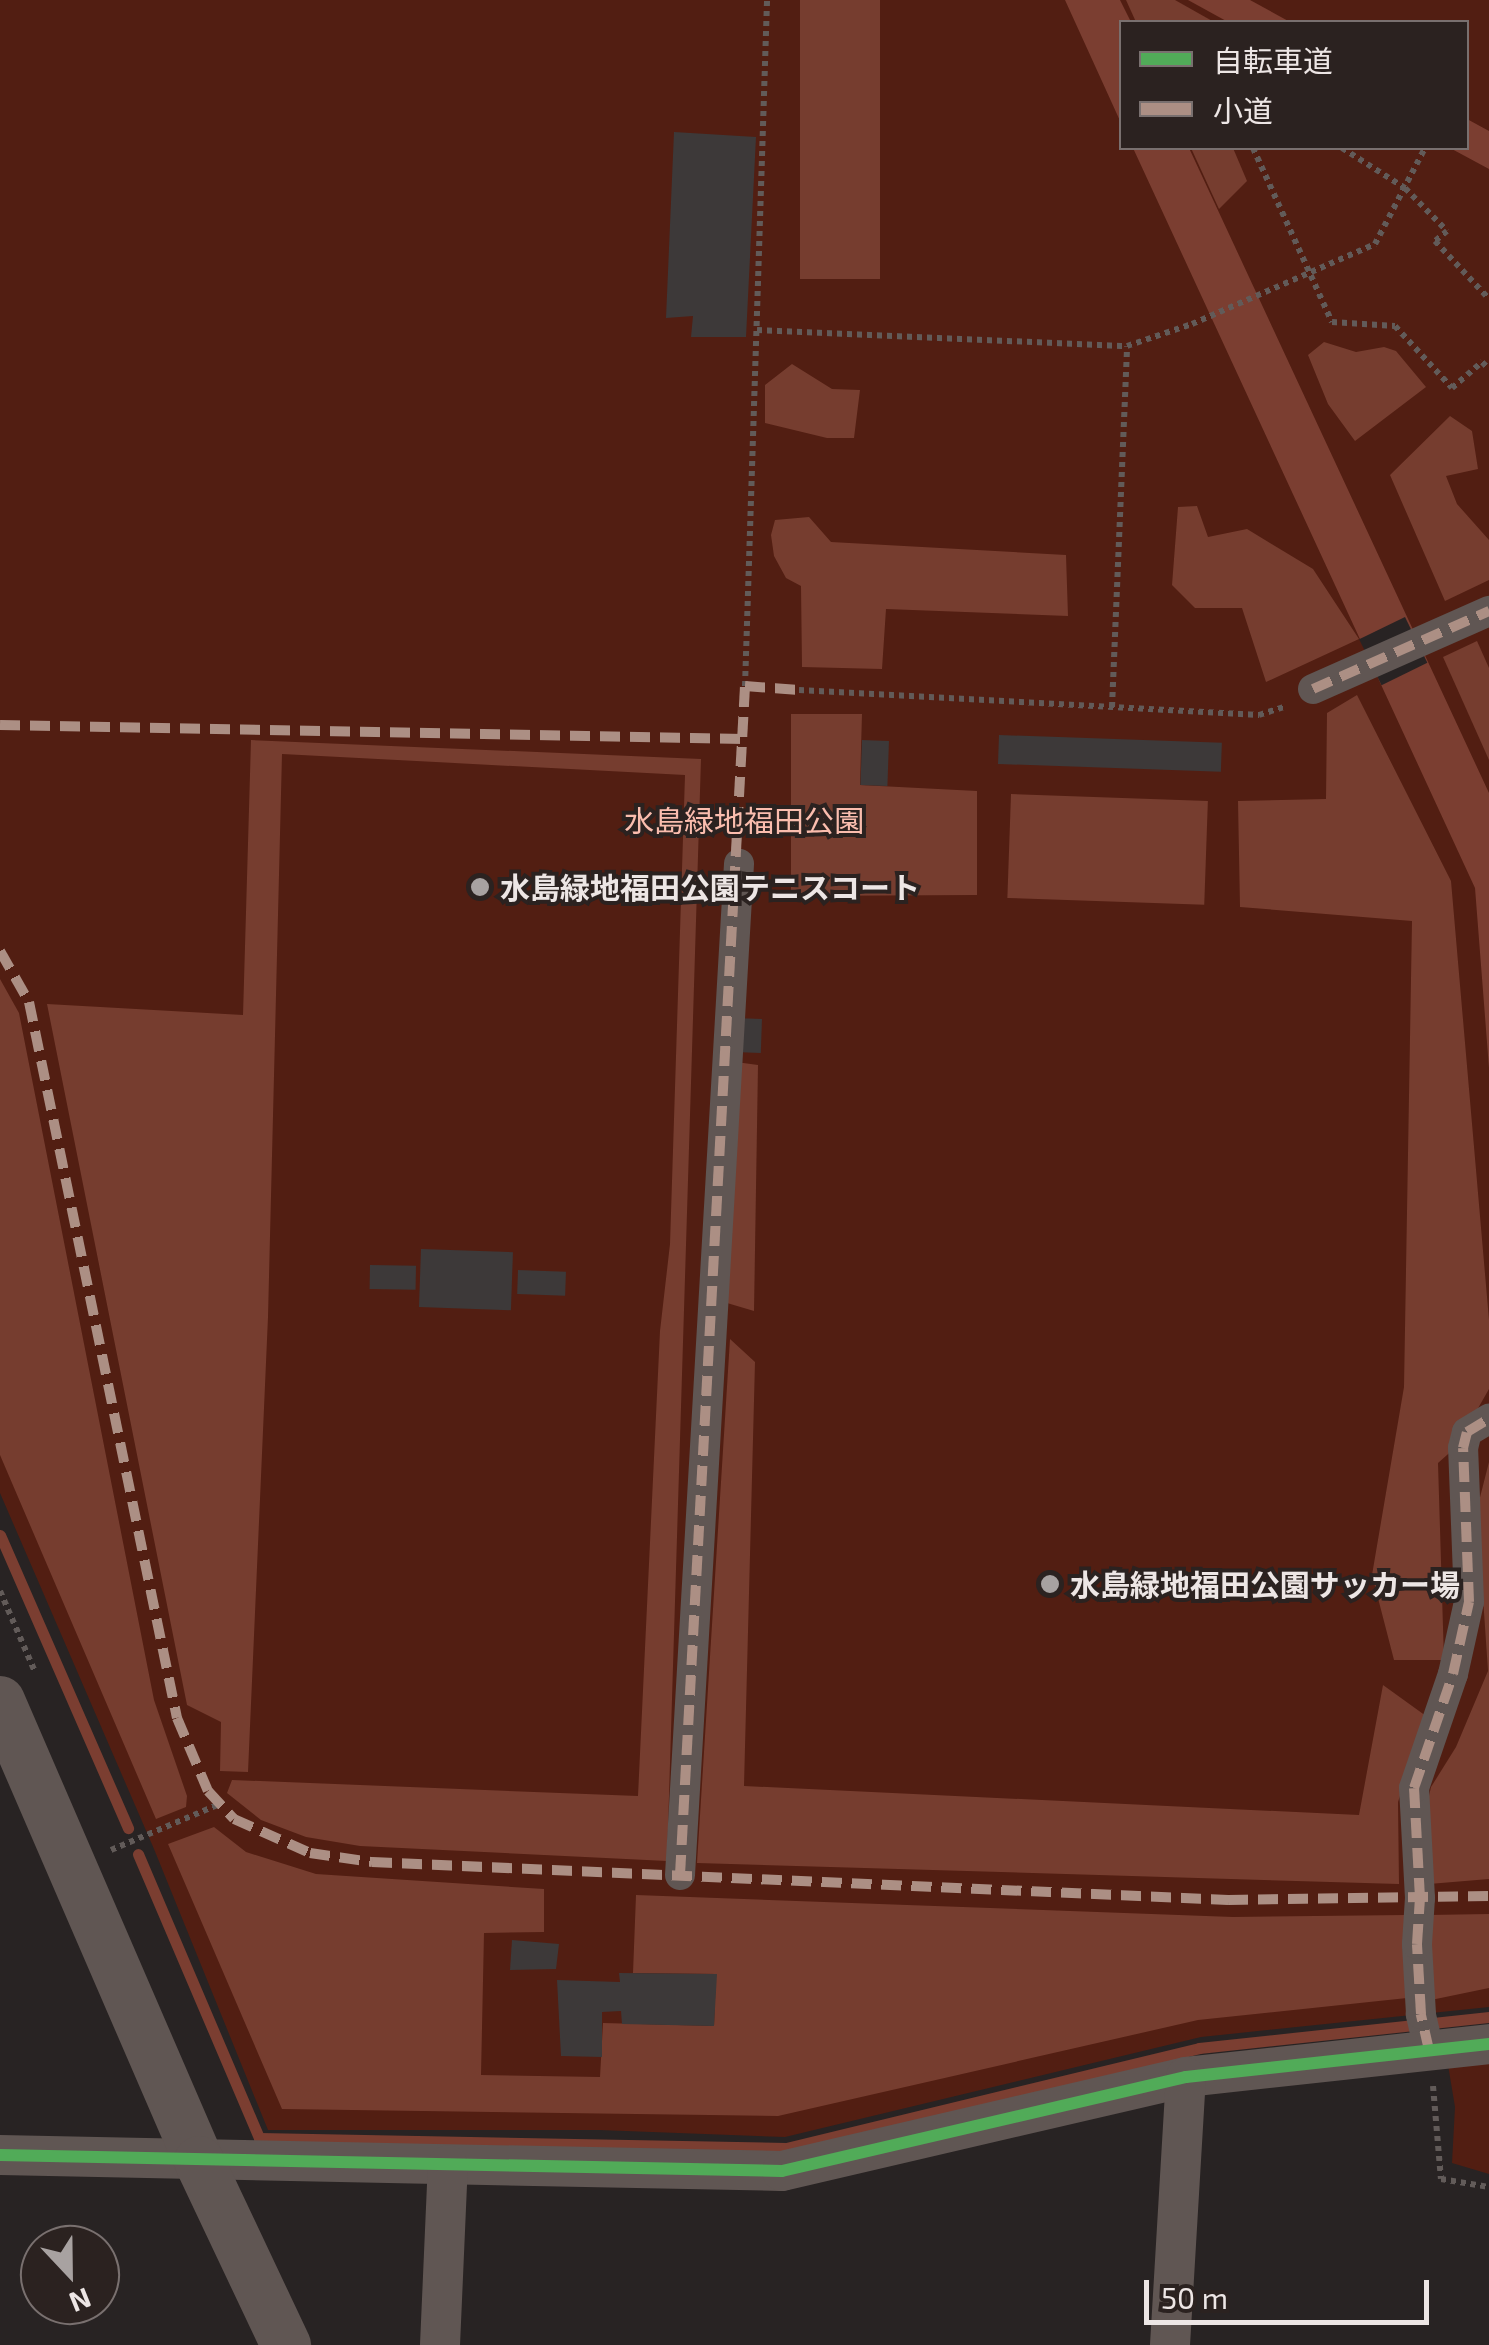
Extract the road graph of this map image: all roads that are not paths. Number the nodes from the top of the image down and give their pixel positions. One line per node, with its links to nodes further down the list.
1 (1487, 617): 2 (street)
2 (1313, 689)
3 (738, 864): 6 (street)
4 (1489, 1419): 7 (street)
5 (0, 1701): 11 (street)
6 (680, 1875)
7 (1425, 2032): 8 (street); 9 (street)
8 (1489, 2044)
9 (1186, 2077): 12 (street); 15 (street)
10 (0, 2155): 11 (street)
11 (199, 2161): 12 (street); 13 (street)
12 (439, 2165): 14 (street)
13 (286, 2345)
14 (440, 2345)
15 (1170, 2345)

